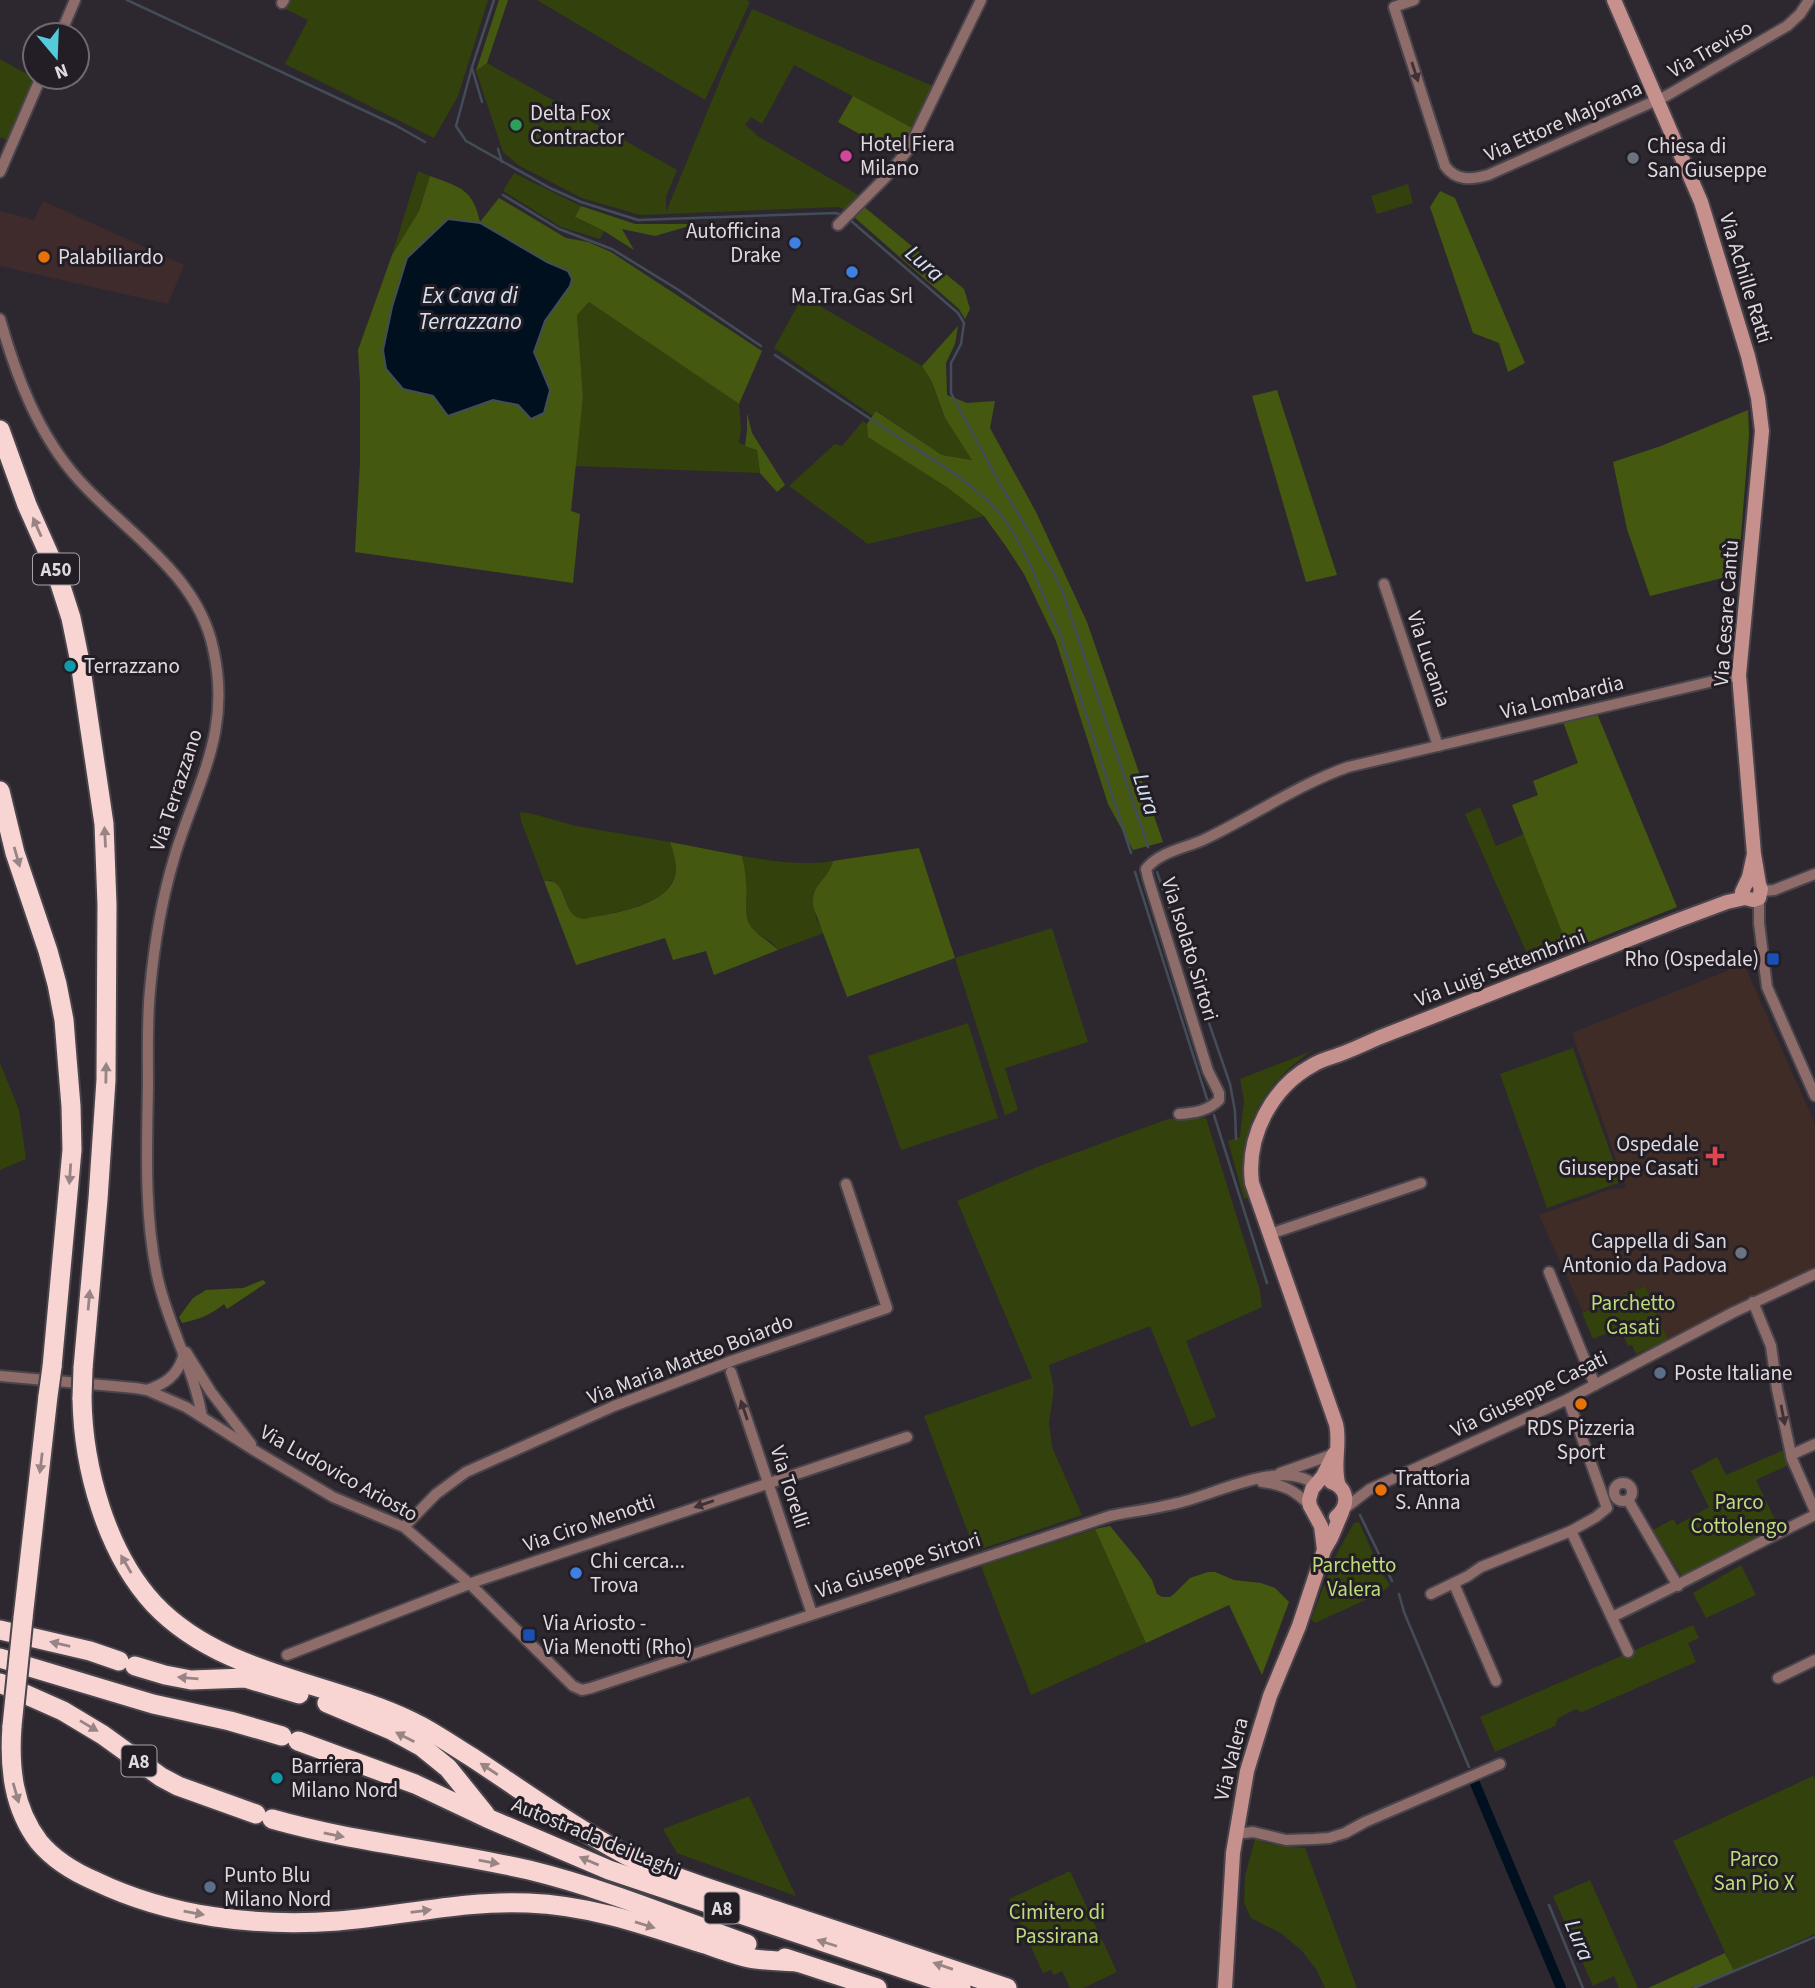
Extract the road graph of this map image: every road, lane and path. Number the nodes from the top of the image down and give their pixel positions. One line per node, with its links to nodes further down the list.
1 (75, 0): 7 (street)
2 (981, 0): 11 (street)
3 (1414, 0): 9 (street, Via Ettore Majorana, one-way to 9)
4 (1614, 0): 9 (street, Via Achille Ratti)
5 (1809, 0): 6 (street); 9 (street, Via Treviso)
6 (1815, 2)
7 (66, 21)
8 (35, 91): 10 (street)
9 (1658, 99): 13 (street, Via Achille Ratti)
10 (0, 172)
11 (838, 225)
12 (0, 319): 30 (street, Via Terrazzano)
13 (1761, 417): 16 (street, Via Cesare Cantù)
14 (0, 430): 82 (highway, A50, one-way to 14, bridge)
15 (1384, 584): 17 (street, Via Lucania)
16 (1739, 675): 17 (street, Via Lombardia); 21 (street, Via Cesare Cantù)
17 (1438, 746): 18 (street, Via Lombardia)
18 (1394, 757): 23 (street, Via Isolato Sirtori)
19 (0, 791): 79 (highway, one-way to 79, bridge)
20 (1815, 874): 21 (street)
21 (1752, 891): 22 (street, Via Cesare Cantù); 26 (street, Via Luigi Settembrini)
22 (1815, 1096)
23 (1179, 1114)
24 (1421, 1183): 26 (street)
25 (846, 1184): 56 (street, Via Maria Matteo Boiardo)
26 (1270, 1234): 41 (street, Via Luigi Settembrini)
27 (1549, 1272): 34 (street)
28 (1815, 1274): 29 (street, Via Giuseppe Casati)
29 (1753, 1303): 34 (street, Via Giuseppe Casati); 43 (street, one-way to 43)
30 (176, 1336): 31 (street, Via Terrazzano); 36 (street, Via Terrazzano)
31 (183, 1357): 35 (street); 38 (street, Via Terrazzano)
32 (731, 1372): 45 (street, Via Torelli, one-way to 32)
33 (0, 1376): 35 (street, Via Ludovico Ariosto)
34 (1595, 1385): 37 (street, Via Giuseppe Casati)
35 (147, 1390): 38 (street, Via Ludovico Ariosto)
36 (211, 1392): 38 (street); 42 (street, Via Terrazzano)
37 (1567, 1399): 49 (street); 50 (street, Via Giuseppe Casati)
38 (202, 1417): 42 (street, Via Ludovico Ariosto)
39 (907, 1437): 45 (street, Via Ciro Menotti)
40 (1815, 1444): 43 (street)
41 (1336, 1450): 44 (street); 47 (street); 48 (street, Via Luigi Settembrini)
42 (257, 1452): 56 (street, Via Ludovico Ariosto)
43 (1791, 1455): 55 (street)
44 (1267, 1477): 46 (street, Via Giuseppe Sirtori); 47 (street, Via Giuseppe Sirtori)
45 (768, 1483): 59 (street, Via Ciro Menotti, one-way to 59); 63 (street, Via Torelli)
46 (1238, 1484): 53 (street, Via Giuseppe Sirtori); 63 (street, Via Giuseppe Sirtori)
47 (1316, 1485): 48 (street); 53 (street)
48 (1340, 1487): 50 (street, Via Giuseppe Casati); 54 (street)
49 (1600, 1487): 51 (street); 52 (street)
50 (1370, 1489): 54 (street, Via Giuseppe Casati)
51 (1619, 1495): 52 (street); 61 (street)
52 (1607, 1508): 57 (street)
53 (1313, 1510): 54 (street); 58 (street)
54 (1343, 1510): 58 (street, Via Valera)
55 (1815, 1513): 61 (street)
56 (404, 1527): 59 (street, Via Ludovico Ariosto)
57 (1571, 1531): 60 (street); 64 (street)
58 (1324, 1550): 76 (street, Via Valera)
59 (470, 1584): 67 (street, Via Ciro Menotti); 73 (street, Via Ludovico Ariosto)
60 (1454, 1584): 62 (street); 71 (street)
61 (1678, 1586): 64 (street)
62 (1431, 1594)
63 (812, 1614): 73 (street, Via Giuseppe Sirtori)
64 (1612, 1617): 66 (street)
65 (0, 1630): 75 (highway, A8, one-way to 65)
66 (1628, 1652)
67 (287, 1655)
68 (0, 1658): 75 (highway, Autostrada dei Laghi / A8)
69 (1815, 1660): 70 (street)
70 (1778, 1678)
71 (1496, 1681)
72 (0, 1684): 79 (highway, A8, one-way to 79)
73 (573, 1686)
74 (1500, 1764): 77 (street)
75 (487, 1818): 81 (highway, Autostrada dei Laghi / A8, one-way to 75)
76 (1237, 1818): 77 (street); 78 (street, Via Valera)
77 (1253, 1832): 78 (street)
78 (1235, 1834): 83 (street, Via Valera)
79 (796, 1962): 80 (highway, A8)
80 (877, 1988)
81 (961, 1988)
82 (1007, 1988)
83 (1225, 1988)

